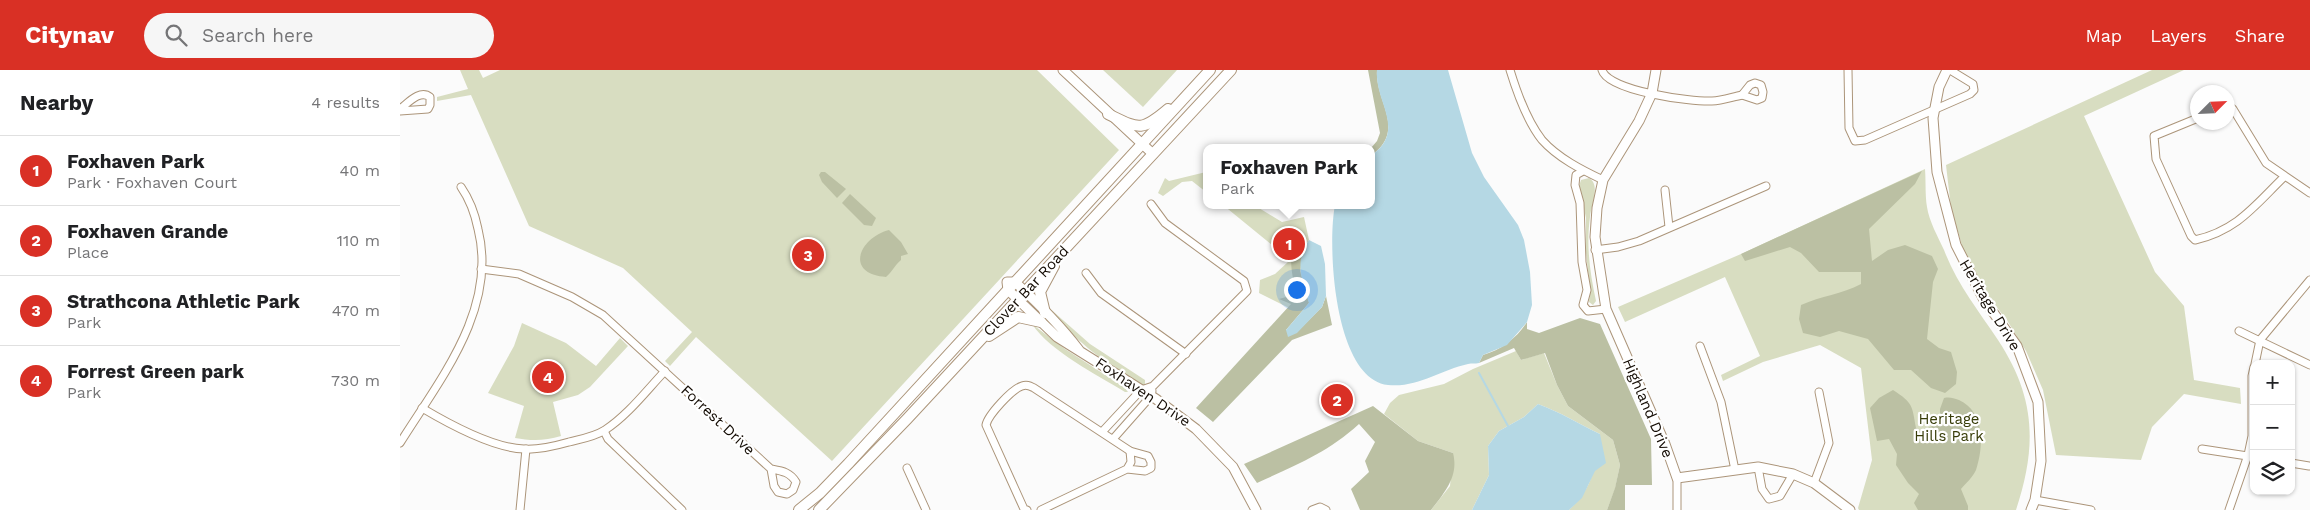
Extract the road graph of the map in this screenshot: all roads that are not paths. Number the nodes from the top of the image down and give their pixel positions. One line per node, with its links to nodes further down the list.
1 (1063, 70): 14 (street)
2 (1210, 70): 9 (main road, Clover Bar Road)
3 (1231, 70): 17 (main road, Clover Bar Road)
4 (1510, 70): 18 (street)
5 (1602, 70): 10 (street)
6 (1656, 70): 10 (street, Highland Drive)
7 (1848, 70): 12 (street)
8 (1948, 70): 12 (street, Heritage Drive); 12 (street, Heritage Drive)
9 (1194, 87): 14 (main road); 16 (main road, Clover Bar Road)
10 (1652, 93): 11 (street); 20 (street, Highland Drive)
11 (1742, 95)
12 (1934, 109): 71 (street, Heritage Drive)
13 (2235, 110): 19 (street)
14 (1108, 114): 16 (street)
15 (2190, 121): 19 (street)
16 (1142, 144): 17 (street); 32 (main road, Clover Bar Road)
17 (1152, 154): 28 (main road, Clover Bar Road)
18 (1583, 171): 20 (street); 35 (street)
19 (2284, 177): 24 (street)
20 (1603, 180): 27 (street, Highland Drive)
21 (1766, 186): 26 (street)
22 (461, 187): 29 (street)
23 (1665, 190): 26 (street)
24 (2310, 193)
25 (1151, 204): 41 (street)
26 (1670, 227): 27 (street)
27 (1596, 250): 35 (street, Highland Drive)
28 (1060, 254): 33 (main road, Clover Bar Road); 36 (main road)
29 (482, 269): 44 (street, Forrest Drive); 50 (street)
30 (1086, 274): 41 (street)
31 (2310, 280): 38 (street)
32 (1011, 286): 33 (street, Foxhaven Drive); 34 (street, Foxhaven Drive); 74 (main road, Clover Bar Road)
33 (1025, 292): 34 (main road, Clover Bar Road); 36 (street, Foxhaven Drive)
34 (1017, 300): 36 (street, Foxhaven Drive); 39 (main road, Clover Bar Road)
35 (1606, 309): 69 (street, Highland Drive)
36 (1043, 318): 39 (main road); 46 (street, Foxhaven Drive)
37 (2239, 331): 38 (street)
38 (2260, 340): 42 (street); 43 (street)
39 (976, 344): 75 (main road, Clover Bar Road)
40 (1700, 346): 67 (street)
41 (1186, 354): 45 (street)
42 (2255, 360)
43 (2310, 365)
44 (664, 371): 51 (street); 65 (street, Forrest Drive)
45 (1153, 386): 46 (street); 48 (street)
46 (1141, 390): 48 (street, Foxhaven Drive); 52 (street)
47 (1819, 392): 70 (street)
48 (1151, 396): 53 (street); 79 (street, Foxhaven Drive)
49 (2252, 405): 57 (street)
50 (422, 408): 54 (street); 55 (street)
51 (604, 431): 55 (street); 73 (street)
52 (1102, 432): 53 (street); 77 (street)
53 (1113, 439): 58 (street)
54 (400, 443)
55 (526, 449): 72 (street)
56 (2202, 449): 59 (street)
57 (2251, 450)
58 (1130, 451): 66 (street); 66 (street)
59 (2250, 456)
60 (2250, 458): 86 (street)
61 (2295, 464): 62 (street)
62 (2310, 466)
63 (1758, 467): 67 (street); 68 (street); 68 (street)
64 (907, 468): 76 (street)
65 (771, 470)
66 (1127, 470): 78 (street)
67 (1735, 470): 69 (street)
68 (1793, 474): 70 (street)
69 (1677, 478): 82 (street, Highland Drive)
70 (1814, 483): 83 (street)
71 (2035, 500): 84 (street, Heritage Drive); 85 (street)
72 (520, 510)
73 (682, 510)
74 (799, 510)
75 (818, 510)
76 (926, 510)
77 (1027, 510)
78 (1042, 510)
79 (1256, 510)
80 (1312, 510): 81 (street)
81 (1326, 510)
82 (1677, 510)
83 (1850, 510)
84 (2031, 510)
85 (2091, 510)
86 (2229, 510)

